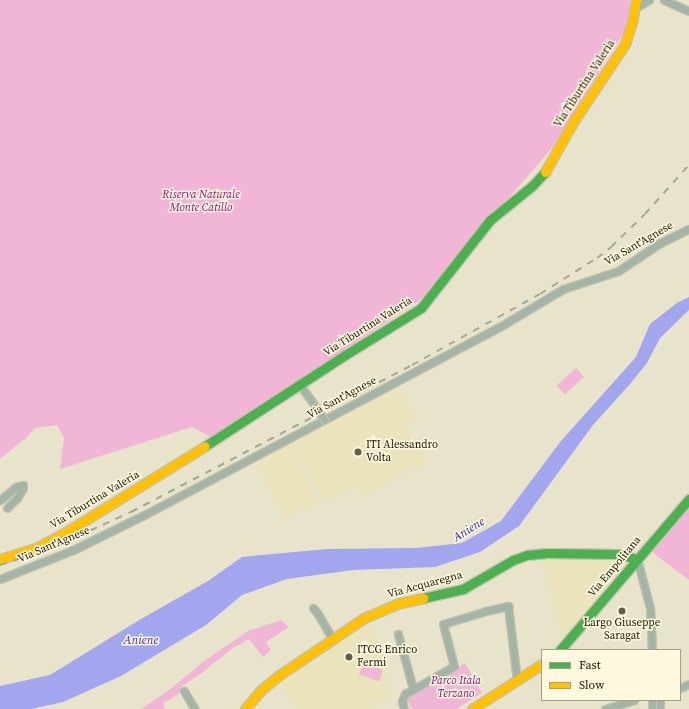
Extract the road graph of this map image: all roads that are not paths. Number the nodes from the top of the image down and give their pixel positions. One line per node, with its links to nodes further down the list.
1 (649, 0): 3 (street)
2 (664, 0): 4 (street)
3 (635, 4): 6 (main road, Via Tiburtina Valeria)
4 (689, 11)
5 (689, 229): 7 (street, Via Sant'Agnese)
6 (300, 385): 7 (street, bridge); 11 (main road, Via Tiburtina Valeria)
7 (324, 420): 13 (street, Via Sant'Agnese)
8 (689, 499): 12 (main road, Via Empolitana)
9 (0, 500): 10 (street)
10 (7, 508)
11 (0, 559)
12 (637, 559): 16 (main road, Via Acquaregna); 17 (main road, Via Empolitana); 18 (street)
13 (0, 579)
14 (312, 608): 16 (street)
15 (398, 634): 21 (street)
16 (333, 640): 26 (main road, Via Acquaregna)
17 (561, 649)
18 (652, 649)
19 (541, 665): 20 (main road)
20 (517, 680): 21 (street); 24 (main road)
21 (413, 689): 27 (street)
22 (184, 691): 25 (street)
23 (631, 701): 28 (street)
24 (478, 707)
25 (194, 709)
26 (245, 709)
27 (404, 709)
28 (605, 709)

